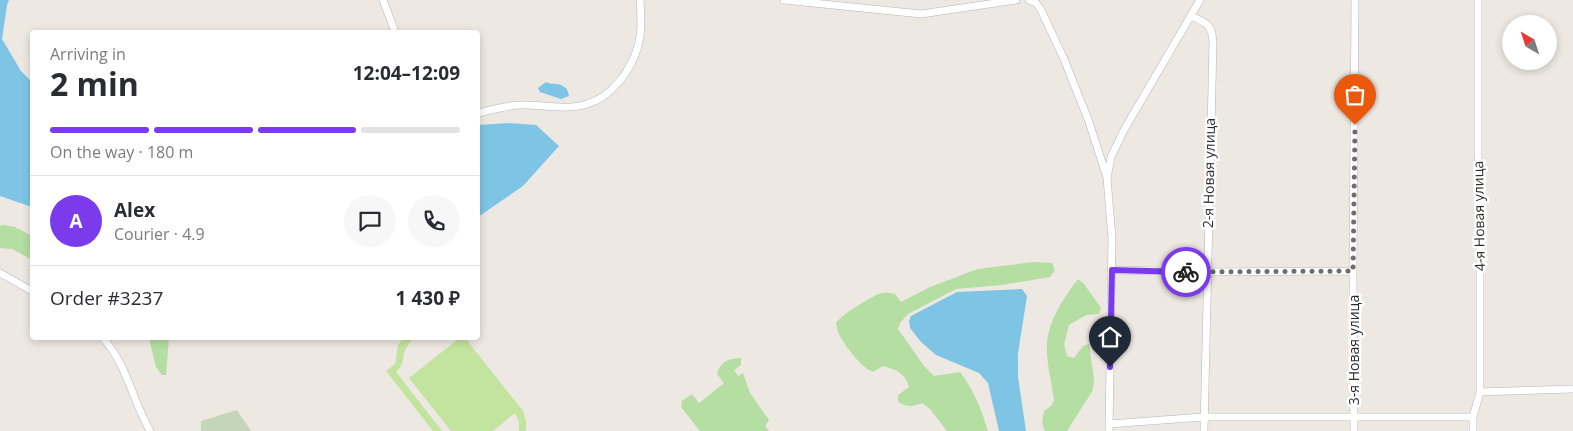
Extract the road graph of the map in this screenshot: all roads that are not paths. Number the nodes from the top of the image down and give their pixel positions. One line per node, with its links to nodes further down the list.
1 (383, 0): 10 (street)
2 (640, 0): 11 (street)
3 (784, 0): 4 (street)
4 (1016, 0)
5 (1031, 0): 12 (street)
6 (1200, 0): 9 (street)
7 (1356, 0): 14 (street, 3-я Новая улица)
8 (1478, 0): 20 (street, 4-я Новая улица)
9 (1191, 16): 12 (street); 15 (street, 2-я Новая улица)
10 (394, 30)
11 (480, 113)
12 (1107, 178): 13 (street)
13 (1112, 270): 15 (street); 24 (street)
14 (1353, 271): 15 (street); 23 (street, 3-я Новая улица)
15 (1207, 272): 21 (street, 2-я Новая улица)
16 (0, 273): 17 (street)
17 (30, 290)
18 (105, 340): 25 (street)
19 (1573, 389): 20 (street)
20 (1480, 392): 22 (street, 4-я Новая улица)
21 (1203, 417): 23 (street); 24 (street); 26 (street, 2-я Новая улица)
22 (1473, 417): 23 (street); 28 (street, 4-я Новая улица)
23 (1354, 418): 27 (street, 3-я Новая улица)
24 (1109, 428)
25 (150, 431)
26 (1204, 431)
27 (1354, 431)
28 (1473, 431)

